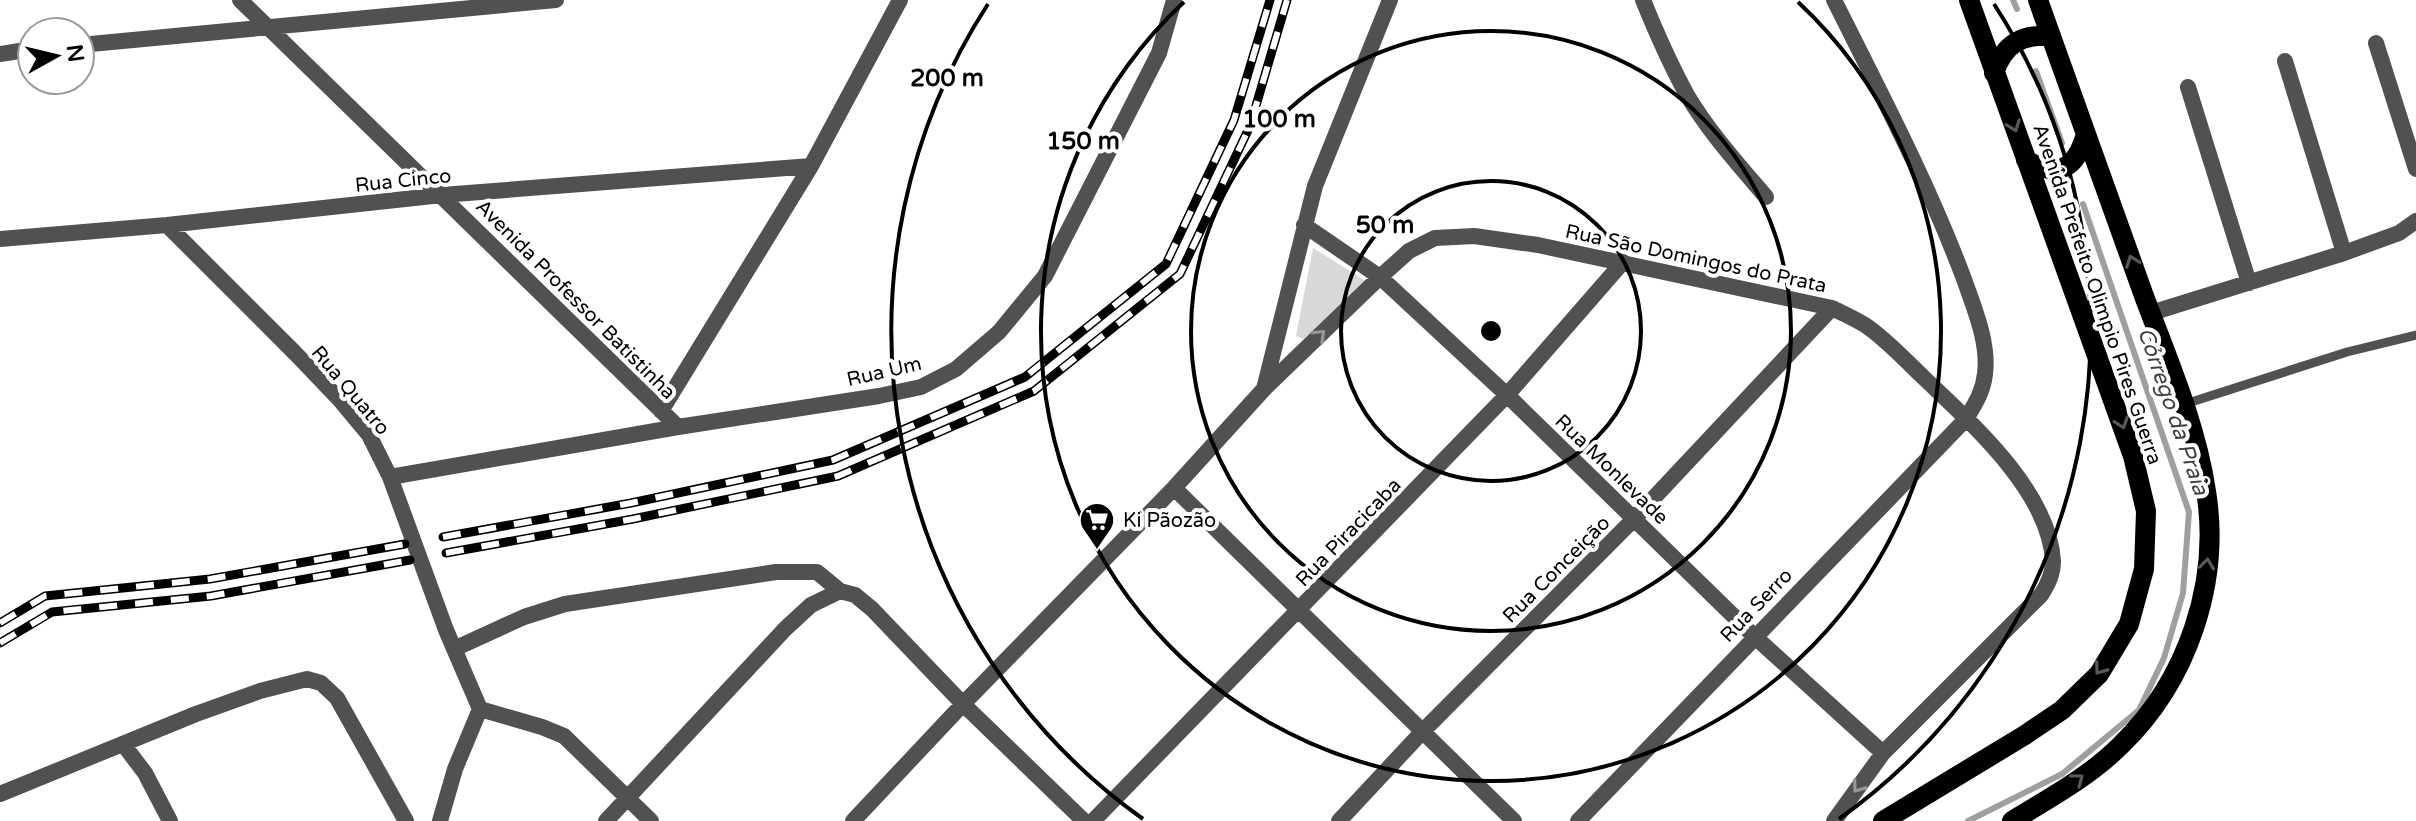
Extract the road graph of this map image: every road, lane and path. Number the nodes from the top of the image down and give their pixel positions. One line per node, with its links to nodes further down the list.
1 (240, 0): 10 (street, Avenida Professor Batistinha)
2 (556, 0): 10 (street)
3 (900, 0): 19 (street)
4 (1174, 0): 39 (street, Rua Um)
5 (1390, 0): 25 (street)
6 (1643, 0): 22 (street)
7 (1834, 0): 38 (street, Rua Serro)
8 (1969, 0): 15 (main road, Avenida Prefeito Olimpio Pires Guerra)
9 (2038, 0): 11 (main road, Avenida Prefeito Olimpio Pires Guerra)
10 (266, 27): 12 (street); 21 (street, Avenida Professor Batistinha)
11 (2051, 36): 15 (main road); 17 (main road, Avenida Prefeito Olimpio Pires Guerra)
12 (96, 43)
13 (2376, 43): 20 (street)
14 (2285, 61): 27 (street)
15 (1994, 73): 18 (main road, Avenida Prefeito Olimpio Pires Guerra, one-way to 18)
16 (2188, 87): 30 (street)
17 (2086, 134): 18 (main road); 32 (main road, Avenida Prefeito Olimpio Pires Guerra, one-way to 17)
18 (2026, 160): 66 (main road, Avenida Prefeito Olimpio Pires Guerra, one-way to 66)
19 (811, 166): 21 (street, Rua Cinco); 37 (street)
20 (2416, 169)
21 (442, 195): 24 (street, Rua Cinco); 37 (street, Avenida Professor Batistinha)
22 (1766, 197)
23 (2416, 221): 27 (street)
24 (167, 225): 26 (street, Rua Cinco); 40 (street, Rua Quatro)
25 (1304, 225): 29 (street, Rua Monlevade); 34 (street)
26 (0, 239)
27 (2344, 253): 30 (street)
28 (1623, 262): 29 (street, Rua São Domingos do Prata); 31 (street, Rua São Domingos do Prata); 35 (street, Rua Piracicaba)
29 (1380, 277): 34 (street, Rua São Domingos do Prata, one-way to 29); 35 (street, Rua Monlevade)
30 (2249, 283): 32 (street)
31 (1832, 308): 38 (street, Rua São Domingos do Prata); 42 (street, Rua Conceição)
32 (2151, 313): 36 (main road, Avenida Prefeito Olimpio Pires Guerra)
33 (2416, 335): 36 (lane)
34 (1264, 389): 41 (street, Rua São Domingos do Prata)
35 (1507, 395): 42 (street, Rua Monlevade); 44 (street, Rua Piracicaba)
36 (2185, 404): 67 (main road, Avenida Prefeito Olimpio Pires Guerra, one-way to 36)
37 (661, 411): 39 (street, Avenida Professor Batistinha)
38 (1966, 419): 45 (street, Rua Serro); 51 (street, Rua São Domingos do Prata)
39 (678, 427): 40 (street, Rua Um)
40 (390, 477): 46 (street, Rua Quatro)
41 (1174, 488): 44 (street); 47 (street, Rua São Domingos do Prata)
42 (1634, 519): 45 (street, Rua Monlevade); 49 (street, Rua Conceição)
43 (840, 591): 46 (street); 47 (street); 53 (street)
44 (1300, 611): 49 (street); 61 (street, Rua Piracicaba)
45 (1754, 636): 51 (street, Rua Monlevade); 64 (street, Rua Serro)
46 (454, 649): 48 (street, Rua Quatro)
47 (963, 704): 59 (street, Rua São Domingos do Prata); 60 (street)
48 (480, 709): 53 (street); 56 (street)
49 (1423, 731): 62 (street, Rua Conceição); 63 (street)
50 (123, 744): 52 (street); 54 (street); 55 (street)
51 (1883, 753): 65 (street, one-way to 65)
52 (0, 794)
53 (628, 798): 57 (street); 58 (street)
54 (170, 821)
55 (406, 821)
56 (440, 821)
57 (606, 821)
58 (651, 821)
59 (853, 821)
60 (1084, 821)
61 (1093, 821)
62 (1339, 821)
63 (1514, 821)
64 (1578, 821)
65 (1834, 821)
66 (1883, 821)
67 (2012, 821)

